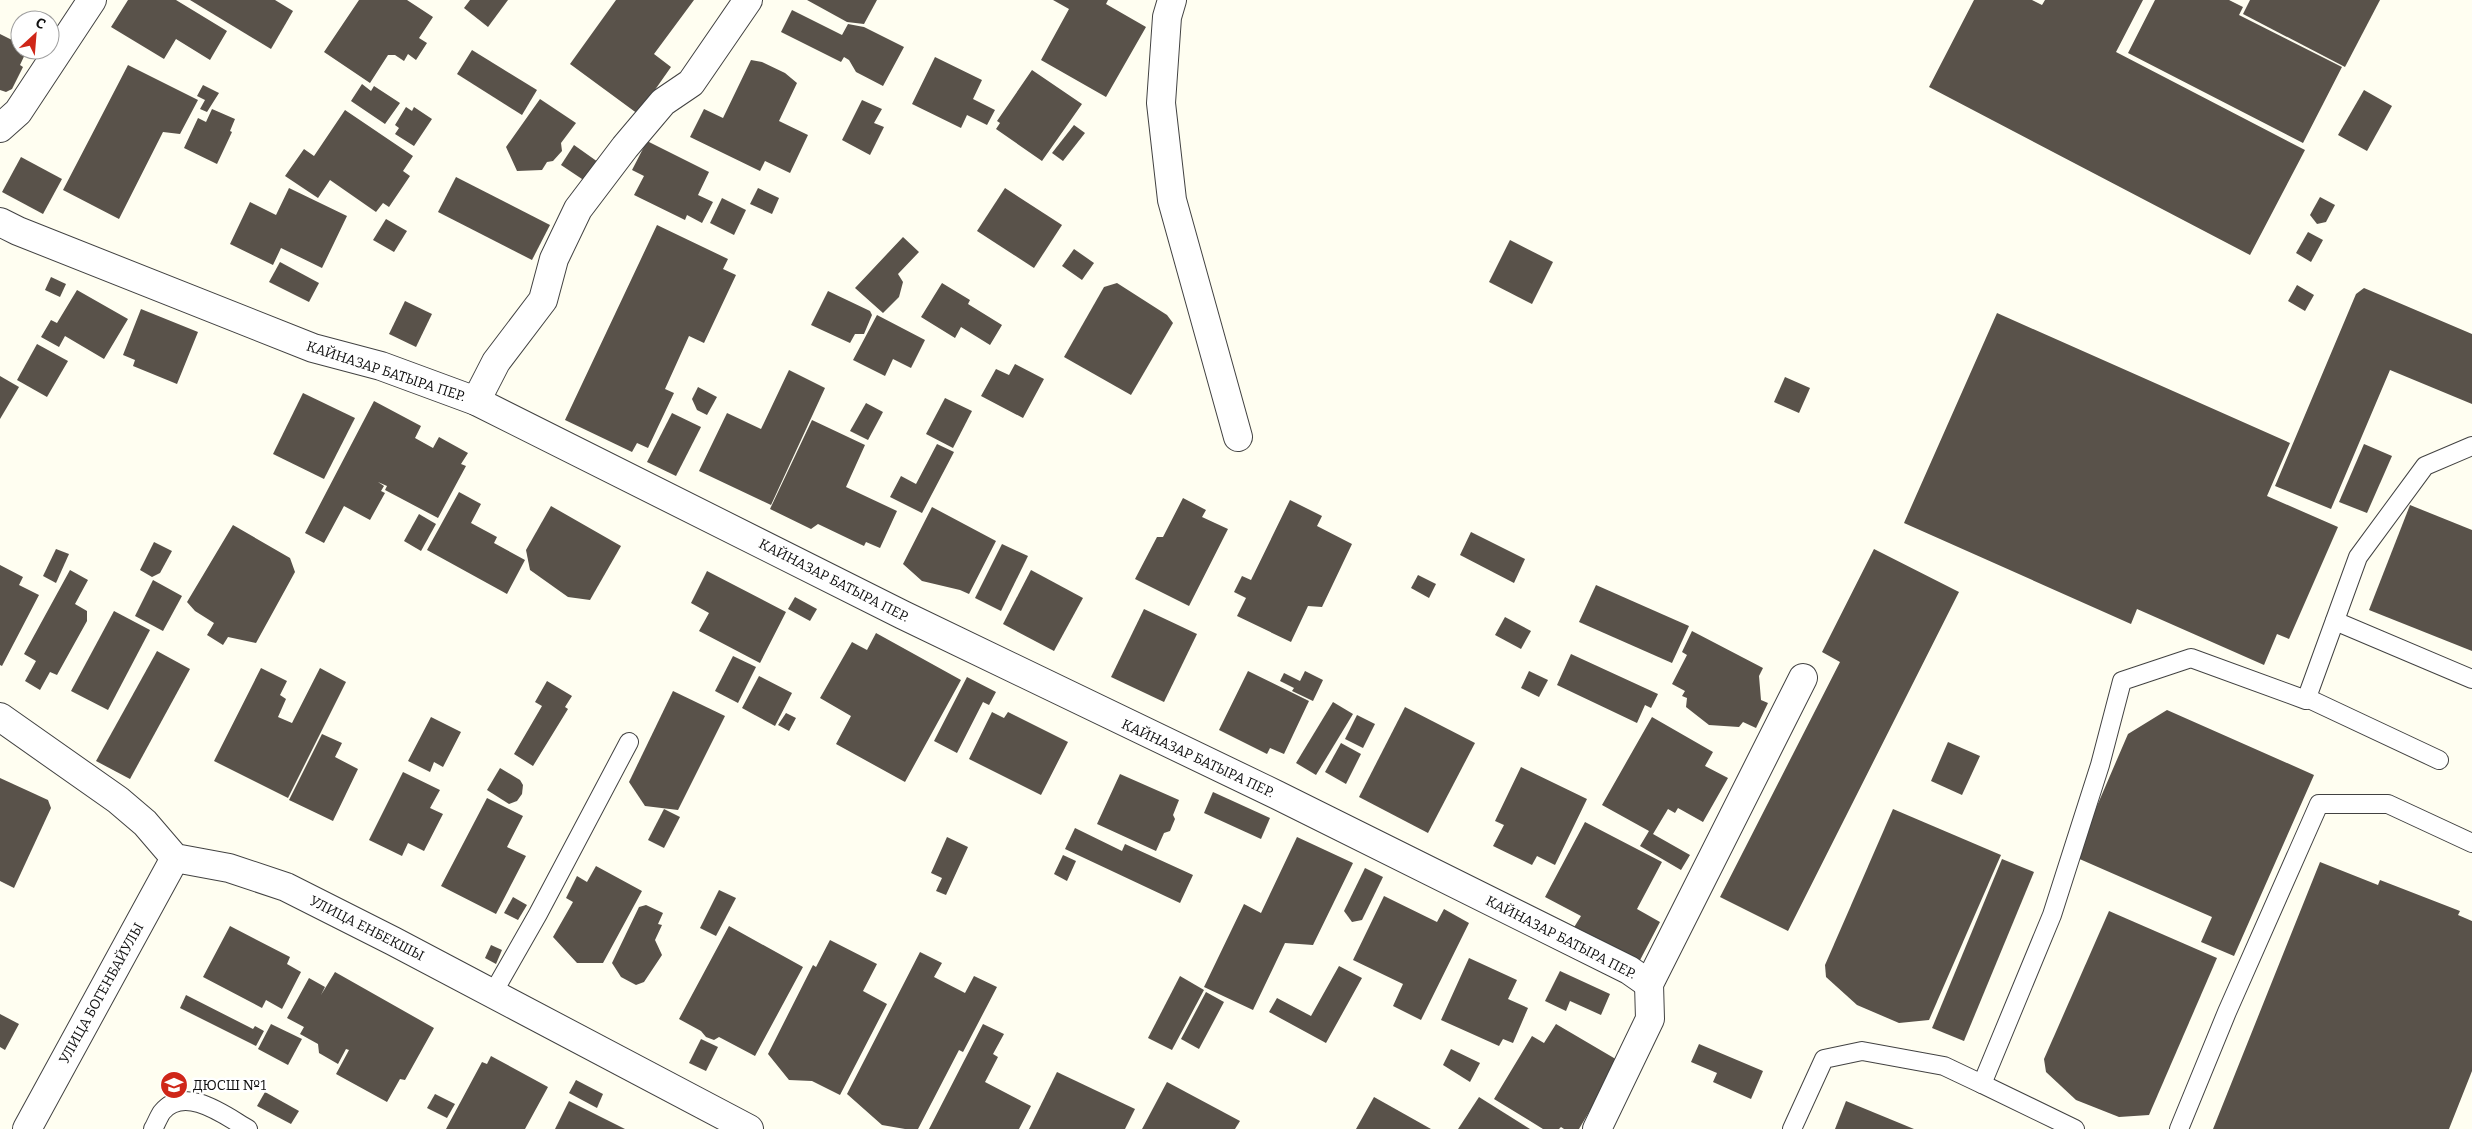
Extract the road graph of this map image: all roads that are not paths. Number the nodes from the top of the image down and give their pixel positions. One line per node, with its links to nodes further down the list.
1 (92, 0): 4 (street)
2 (748, 0): 6 (street)
3 (1172, 0): 7 (street)
4 (0, 128)
5 (0, 222): 6 (street, КАЙНАЗАР БАТЫРА ПЕР.)
6 (476, 401): 18 (street, КАЙНАЗАР БАТЫРА ПЕР.)
7 (1238, 437)
8 (2472, 446): 9 (lane)
9 (2335, 621): 11 (lane); 12 (lane)
10 (1803, 678): 18 (street)
11 (2472, 679)
12 (2307, 698): 15 (lane); 20 (lane)
13 (0, 717): 17 (street)
14 (629, 742): 19 (lane)
15 (2439, 760)
16 (2472, 843): 28 (lane)
17 (175, 858): 19 (street, УЛИЦА ЕНБЕКШЫ); 22 (street, УЛИЦА БОГЕНБАЙУЛЫ)
18 (1648, 984): 26 (street)
19 (493, 994): 25 (street, УЛИЦА ЕНБЕКШЫ)
20 (1982, 1084): 21 (lane); 27 (lane)
21 (2071, 1128)
22 (27, 1129)
23 (153, 1129): 24 (lane)
24 (248, 1129)
25 (749, 1129)
26 (1597, 1129)
27 (1792, 1129)
28 (2179, 1129)

